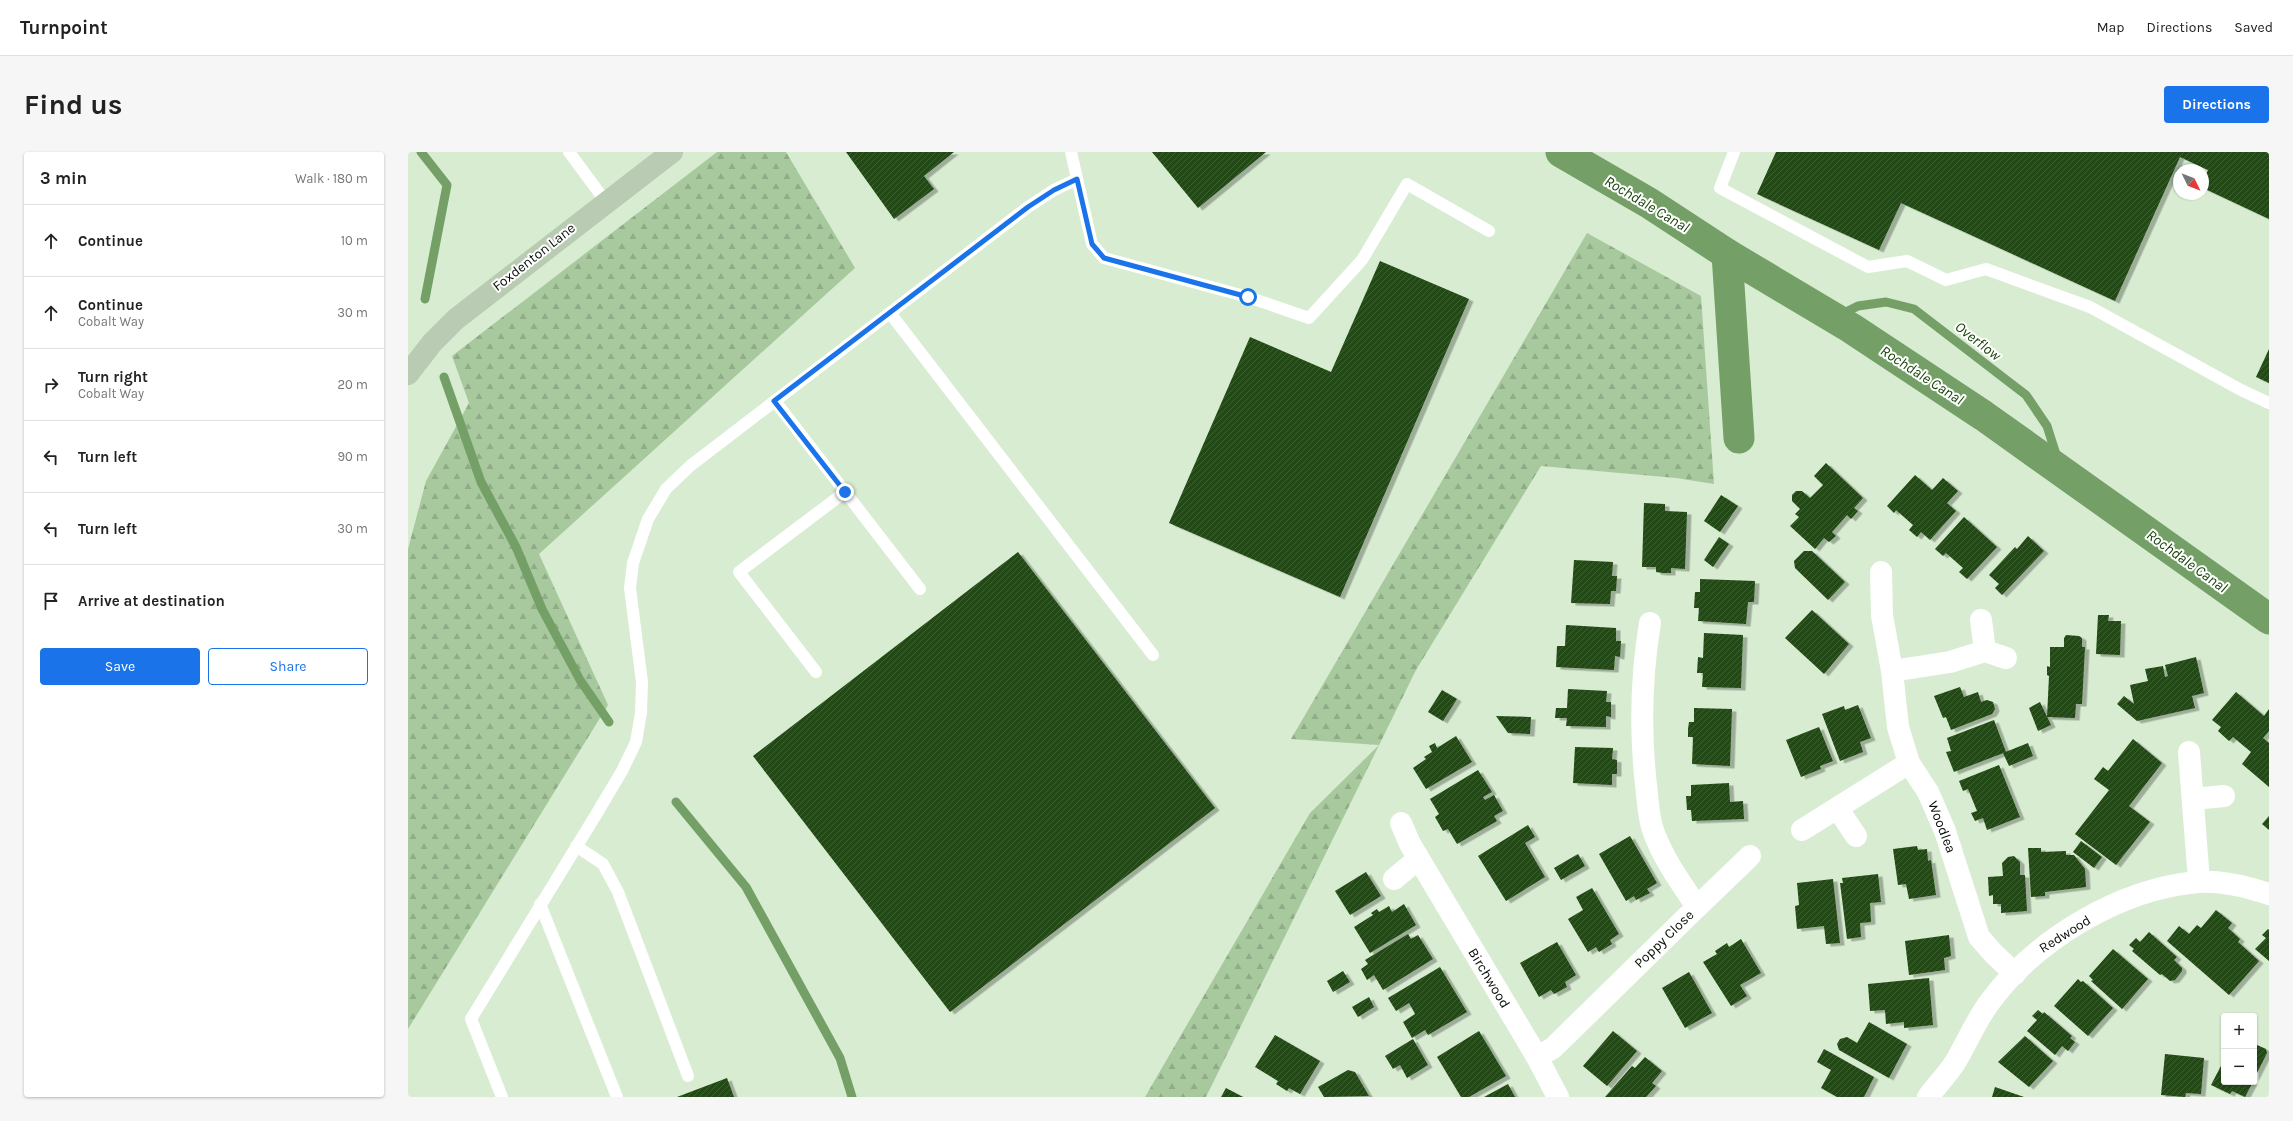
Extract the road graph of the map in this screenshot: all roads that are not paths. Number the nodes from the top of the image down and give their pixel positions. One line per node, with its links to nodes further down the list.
1 (569, 152): 6 (lane)
2 (672, 152): 6 (main road, Foxdenton Lane)
3 (1071, 152): 5 (lane)
4 (1734, 152): 11 (lane)
5 (1077, 179): 7 (lane); 8 (lane)
6 (606, 202): 9 (main road, Foxdenton Lane)
7 (1489, 231)
8 (890, 313): 10 (lane); 18 (lane)
9 (410, 367)
10 (774, 401): 12 (lane); 30 (lane)
11 (2269, 403)
12 (845, 492): 14 (lane); 21 (lane)
13 (1881, 572): 20 (street, Woodlea)
14 (920, 589)
15 (1981, 620): 17 (street)
16 (1650, 624): 37 (street, Poppy Close)
17 (1985, 651): 19 (street); 20 (street)
18 (1154, 655)
19 (2006, 658)
20 (1892, 671): 23 (street, Woodlea)
21 (816, 672)
22 (2189, 752): 25 (street)
23 (1908, 763): 26 (street); 38 (street, Woodlea)
24 (2224, 796): 25 (street)
25 (2193, 799): 34 (street)
26 (1838, 809): 28 (street); 29 (street)
27 (1401, 823): 32 (street, Birchwood)
28 (1802, 830)
29 (1856, 836)
30 (576, 846): 36 (lane); 40 (lane)
31 (1750, 856): 37 (street)
32 (1418, 859): 33 (street); 39 (street, Birchwood)
33 (1394, 878)
34 (2199, 881): 35 (street, Redwood); 38 (street, Redwood)
35 (2269, 894)
36 (540, 904): 41 (lane); 42 (lane)
37 (1697, 907): 39 (street, Poppy Close)
38 (2015, 974): 44 (street, Redwood)
39 (1537, 1057): 43 (street, Birchwood)
40 (688, 1076)
41 (502, 1097)
42 (617, 1097)
43 (1558, 1097)
44 (1928, 1097)

